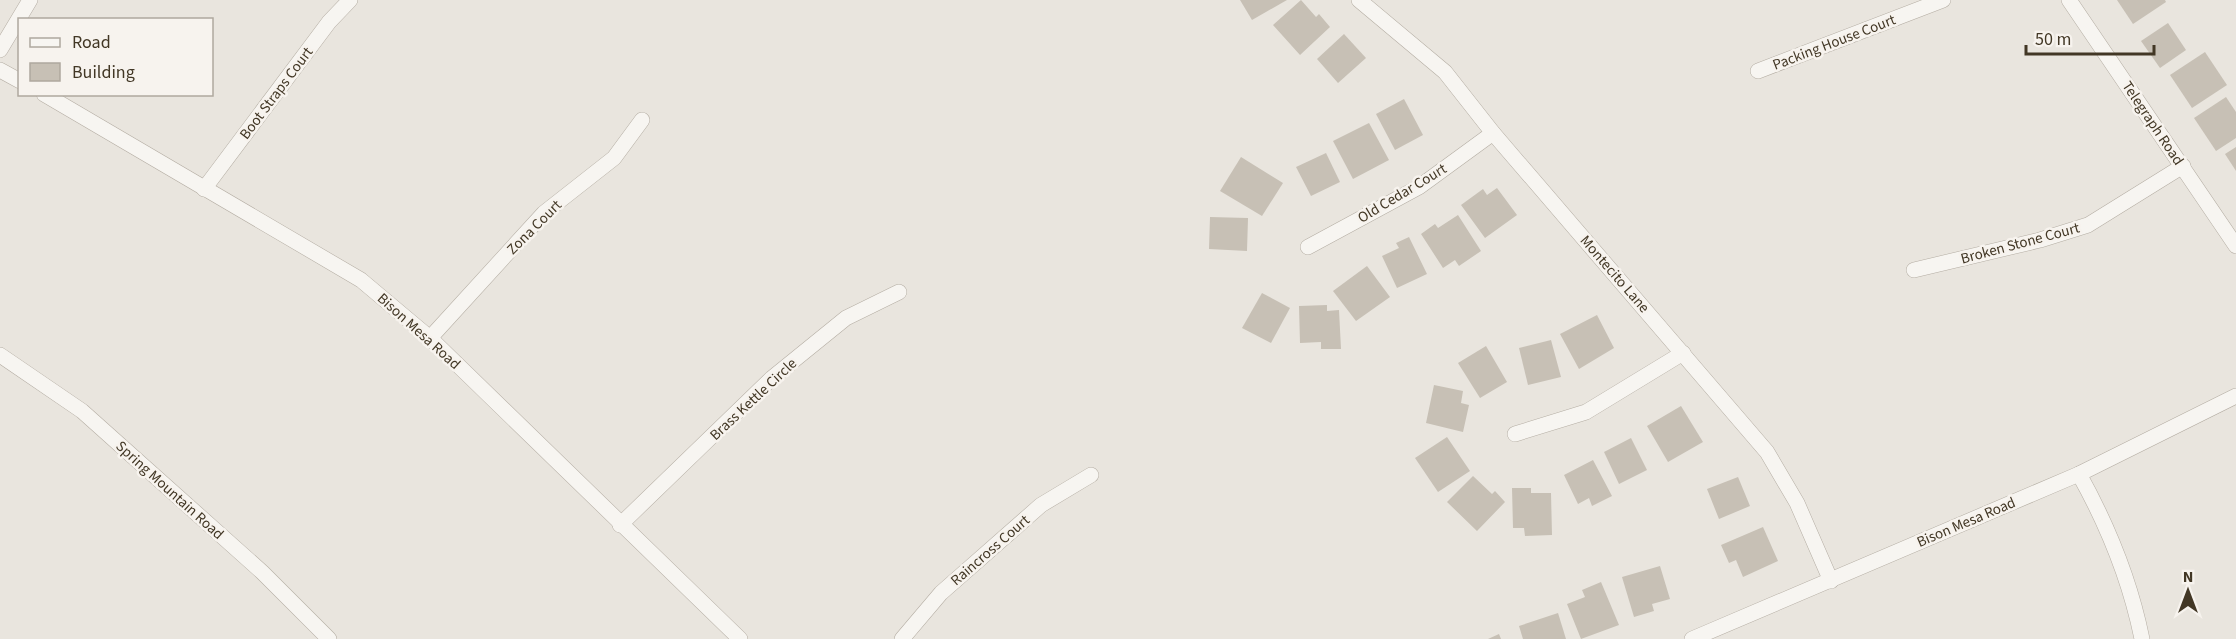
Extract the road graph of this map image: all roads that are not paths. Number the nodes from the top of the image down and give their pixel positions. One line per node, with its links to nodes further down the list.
1 (30, 0): 6 (street)
2 (350, 0): 16 (street, Boot Straps Court)
3 (1359, 0): 14 (street, Montecito Lane)
4 (1943, 0): 10 (street, Packing House Court)
5 (2069, 0): 15 (street, Telegraph Road)
6 (19, 18)
7 (18, 20): 8 (street)
8 (0, 50)
9 (0, 70): 11 (street)
10 (1758, 71)
11 (18, 80)
12 (47, 96): 16 (street, Bison Mesa Road)
13 (642, 120): 21 (street, Zona Court)
14 (1494, 133): 18 (street, Old Cedar Court); 22 (street, Montecito Lane)
15 (2183, 166): 17 (street, Telegraph Road); 19 (street, Broken Stone Court)
16 (204, 189): 21 (street, Bison Mesa Road)
17 (2236, 246)
18 (1308, 247)
19 (1914, 270)
20 (899, 292): 28 (street, Brass Kettle Circle)
21 (430, 338): 28 (street, Bison Mesa Road)
22 (1683, 353): 25 (street); 29 (street, Montecito Lane)
23 (0, 356): 30 (street, Spring Mountain Road)
24 (2236, 396): 26 (street, Bison Mesa Road)
25 (1515, 434)
26 (2079, 474): 29 (street, Bison Mesa Road); 34 (street)
27 (1091, 475): 32 (street, Raincross Court)
28 (620, 525): 31 (street, Bison Mesa Road)
29 (1831, 581): 33 (street, Bison Mesa Road)
30 (329, 639)
31 (740, 639)
32 (902, 639)
33 (1692, 639)
34 (2142, 639)

